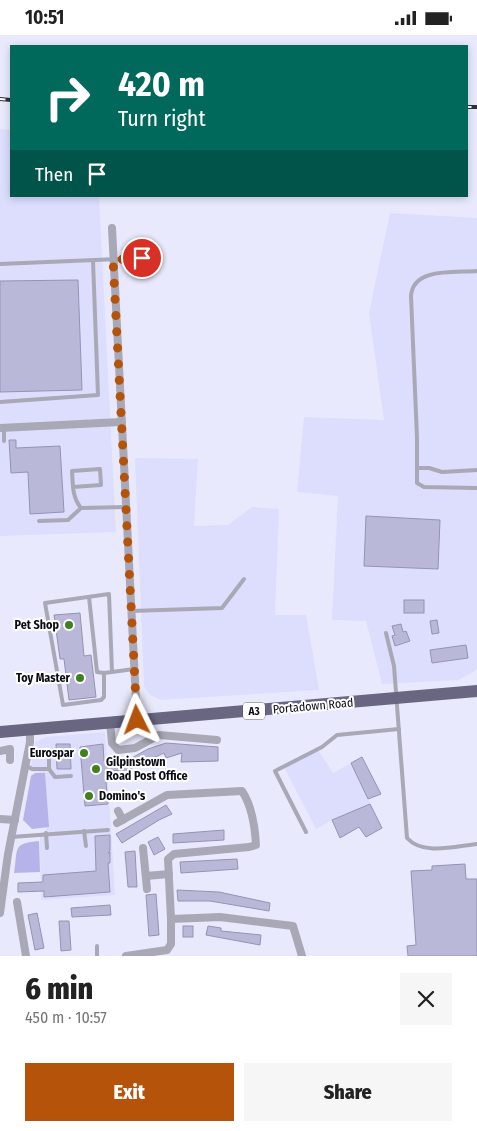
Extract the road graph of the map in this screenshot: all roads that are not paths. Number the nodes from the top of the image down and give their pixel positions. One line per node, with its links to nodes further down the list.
1 (112, 228): 3 (street)
2 (142, 258): 3 (lane)
3 (113, 260): 4 (lane); 8 (street)
4 (93, 261): 5 (lane); 7 (lane)
5 (0, 265)
6 (477, 271): 11 (lane)
7 (0, 402)
8 (121, 422): 9 (street); 15 (street)
9 (2, 428): 10 (lane)
10 (4, 441)
11 (416, 468): 12 (lane); 14 (lane)
12 (477, 470)
13 (73, 487): 13 (lane); 16 (lane)
14 (477, 488)
15 (126, 507): 16 (lane); 20 (street)
16 (81, 508): 17 (lane)
17 (39, 521)
18 (244, 579): 20 (lane)
19 (89, 597): 23 (lane); 24 (lane); 24 (lane)
20 (131, 611): 22 (street)
21 (386, 633): 26 (lane)
22 (134, 669): 23 (lane); 27 (street)
23 (112, 672): 24 (lane)
24 (104, 673)
25 (477, 691): 26 (highway, Portadown Road / A3)
26 (396, 698): 27 (highway, Portadown Road / A3); 30 (lane)
27 (137, 720): 28 (highway, Portadown Road / A3)
28 (110, 722): 29 (highway, Portadown Road / A3); 31 (street)
29 (30, 729): 32 (highway, A3); 36 (street)
30 (399, 729): 45 (lane); 47 (lane)
31 (212, 730)
32 (0, 731)
33 (0, 751): 35 (street)
34 (49, 755): 37 (lane)
35 (10, 760)
36 (25, 765): 37 (lane); 41 (street)
37 (49, 769): 38 (lane)
38 (71, 776)
39 (118, 811): 51 (street)
40 (0, 819): 41 (street)
41 (15, 820): 46 (street)
42 (108, 830): 43 (lane)
43 (84, 831): 44 (lane); 48 (lane)
44 (46, 833): 46 (lane); 50 (lane)
45 (306, 833)
46 (11, 837): 55 (street)
47 (477, 844)
48 (86, 846)
49 (143, 848): 52 (street)
50 (47, 849)
51 (169, 874): 52 (street); 56 (street)
52 (146, 876): 53 (street)
53 (147, 889)
54 (17, 902): 58 (street)
55 (0, 913)
56 (171, 919): 60 (street); 61 (street)
57 (97, 946): 59 (lane)
58 (26, 956)
59 (97, 956)
60 (126, 956)
61 (302, 956)

